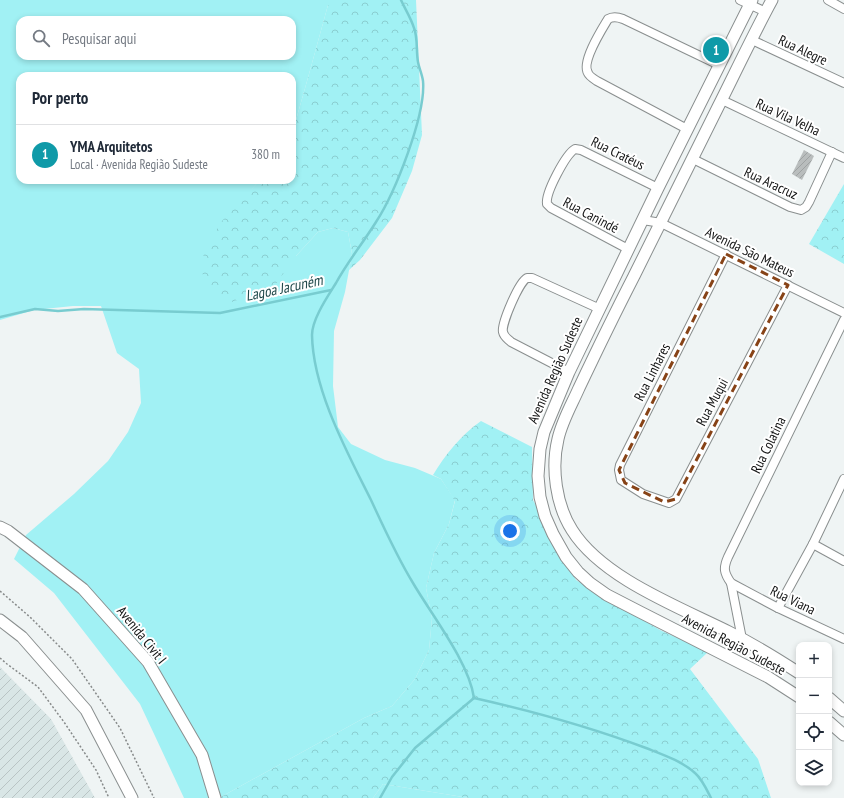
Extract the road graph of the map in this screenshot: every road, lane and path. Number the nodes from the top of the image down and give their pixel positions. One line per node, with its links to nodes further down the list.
1 (772, 0): 5 (street, Avenida Região Sudeste)
2 (828, 0): 4 (street)
3 (747, 2): 5 (street); 7 (street, Avenida Região Sudeste)
4 (844, 9)
5 (766, 12): 6 (street, Avenida Região Sudeste)
6 (752, 40): 8 (street, Rua Alegre); 9 (street, Avenida Região Sudeste)
7 (719, 65): 10 (street, Avenida Região Sudeste); 10 (street)
8 (844, 83)
9 (722, 100): 11 (street, Rua Vila Velha); 13 (street, Avenida Região Sudeste)
10 (687, 130): 15 (street, Avenida Região Sudeste)
11 (832, 152): 12 (street, Rua Vila Velha); 13 (street, Rua Aracruz)
12 (844, 158)
13 (692, 159): 17 (street, Avenida Região Sudeste)
14 (556, 177): 15 (street, Rua Cratéus); 18 (street, Rua Canindé)
15 (658, 188): 16 (street, Avenida Região Sudeste)
16 (643, 220): 17 (street, Avenida São Mateus); 18 (street, Avenida Região Sudeste)
17 (661, 223): 19 (street, Avenida São Mateus); 25 (street, Avenida Região Sudeste)
18 (628, 249): 21 (street, Avenida Região Sudeste)
19 (726, 254): 20 (street, Avenida São Mateus); 28 (street, Rua Linhares)
20 (788, 285): 22 (street, Avenida São Mateus); 28 (street, Rua Muqui)
21 (600, 309): 23 (street, Avenida Região Sudeste); 26 (street)
22 (844, 313)
23 (594, 320): 25 (street); 26 (street, Avenida Região Sudeste)
24 (844, 320): 32 (street, Rua Colatina)
25 (608, 328): 36 (street, Avenida Região Sudeste)
26 (569, 372): 40 (street, Avenida Região Sudeste)
27 (843, 483): 30 (street)
28 (643, 494)
29 (0, 527): 48 (street, Avenida Civit I)
30 (812, 544): 31 (street); 34 (street)
31 (844, 561)
32 (731, 583): 34 (street, Rua Viana); 36 (street, Rua Colatina)
33 (0, 591): 47 (path)
34 (778, 608): 37 (street, Rua Viana)
35 (0, 620): 46 (street)
36 (742, 639): 39 (street, Avenida Região Sudeste)
37 (844, 639)
38 (0, 658): 45 (path)
39 (796, 671)
40 (796, 695)
41 (832, 701): 42 (street)
42 (844, 712)
43 (832, 725): 44 (street)
44 (844, 735)
45 (110, 798)
46 (132, 798)
47 (154, 798)
48 (215, 798)

